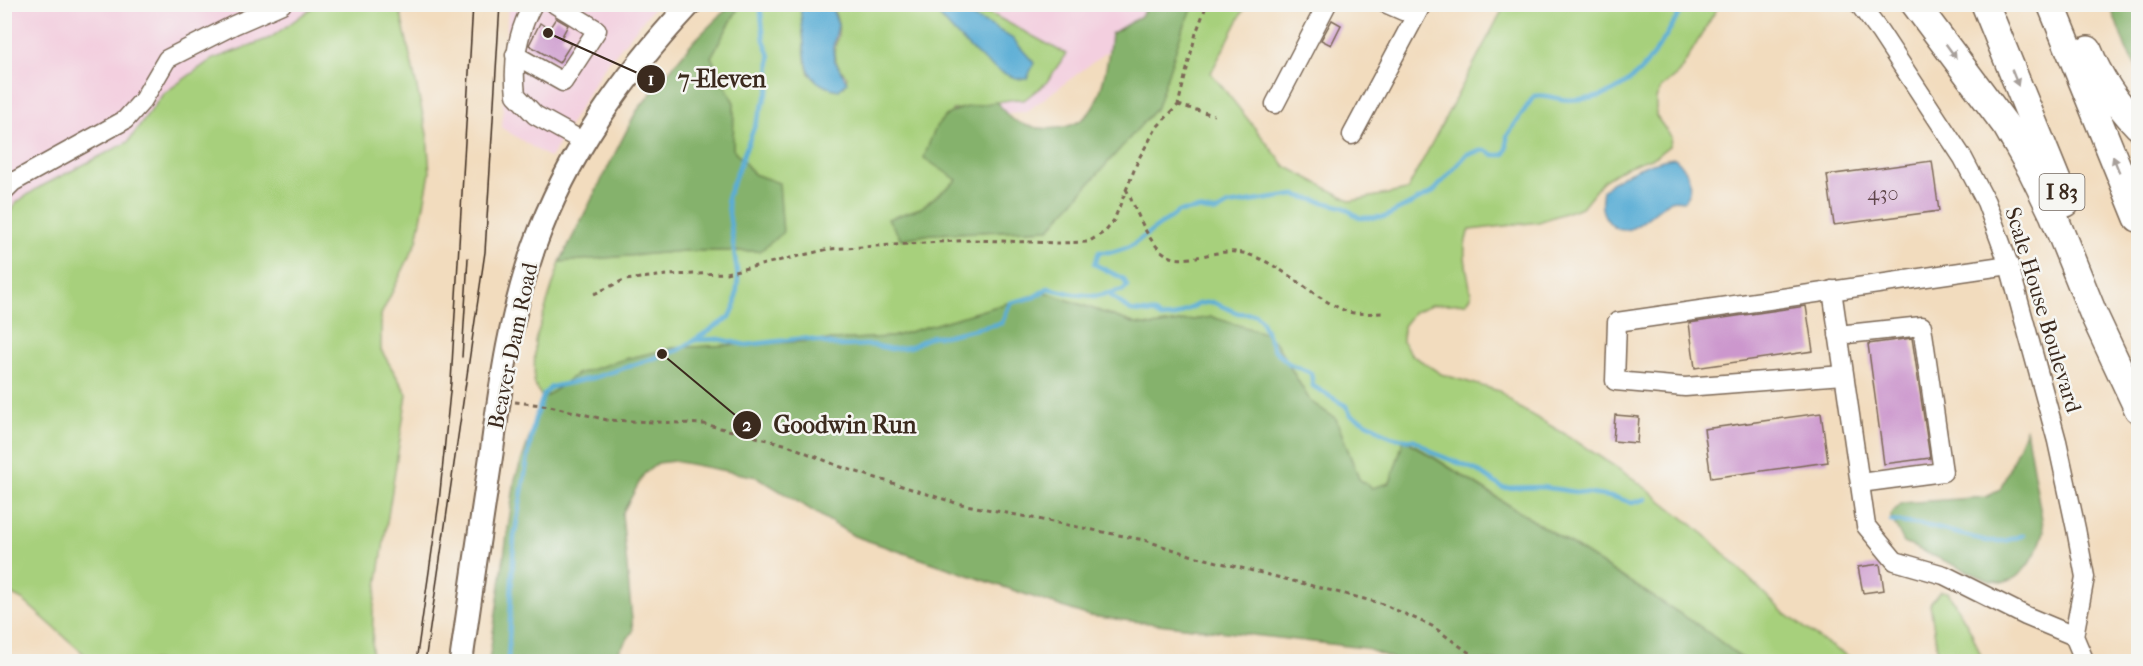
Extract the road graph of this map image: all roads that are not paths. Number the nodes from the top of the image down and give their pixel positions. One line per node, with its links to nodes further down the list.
1 (282, 4): 19 (lane)
2 (533, 4): 14 (lane)
3 (555, 4): 14 (lane)
4 (690, 4): 18 (main road, Beaver Dam Road)
5 (1327, 4): 15 (lane)
6 (1387, 4): 7 (lane)
7 (1413, 4)
8 (1422, 4): 17 (lane)
9 (1858, 4): 21 (lane, Scale House Boulevard)
10 (1916, 4): 26 (highway, one-way to 26)
11 (1985, 4): 25 (highway, I 83, one-way to 25)
12 (2051, 4): 20 (highway, I 83, one-way to 12)
13 (2067, 4): 16 (highway)
14 (515, 55): 18 (lane)
15 (1275, 104)
16 (2139, 126)
17 (1352, 135)
18 (584, 142): 29 (main road, Beaver Dam Road)
19 (4, 191)
20 (2139, 218)
21 (2009, 265): 22 (lane); 28 (lane, Scale House Boulevard)
22 (1832, 290): 23 (lane); 24 (lane)
23 (1838, 335): 24 (lane); 27 (lane)
24 (1843, 375): 27 (lane)
25 (2139, 380)
26 (2139, 409)
27 (1860, 483): 28 (lane)
28 (2074, 636): 30 (lane)
29 (461, 662)
30 (2085, 662)

